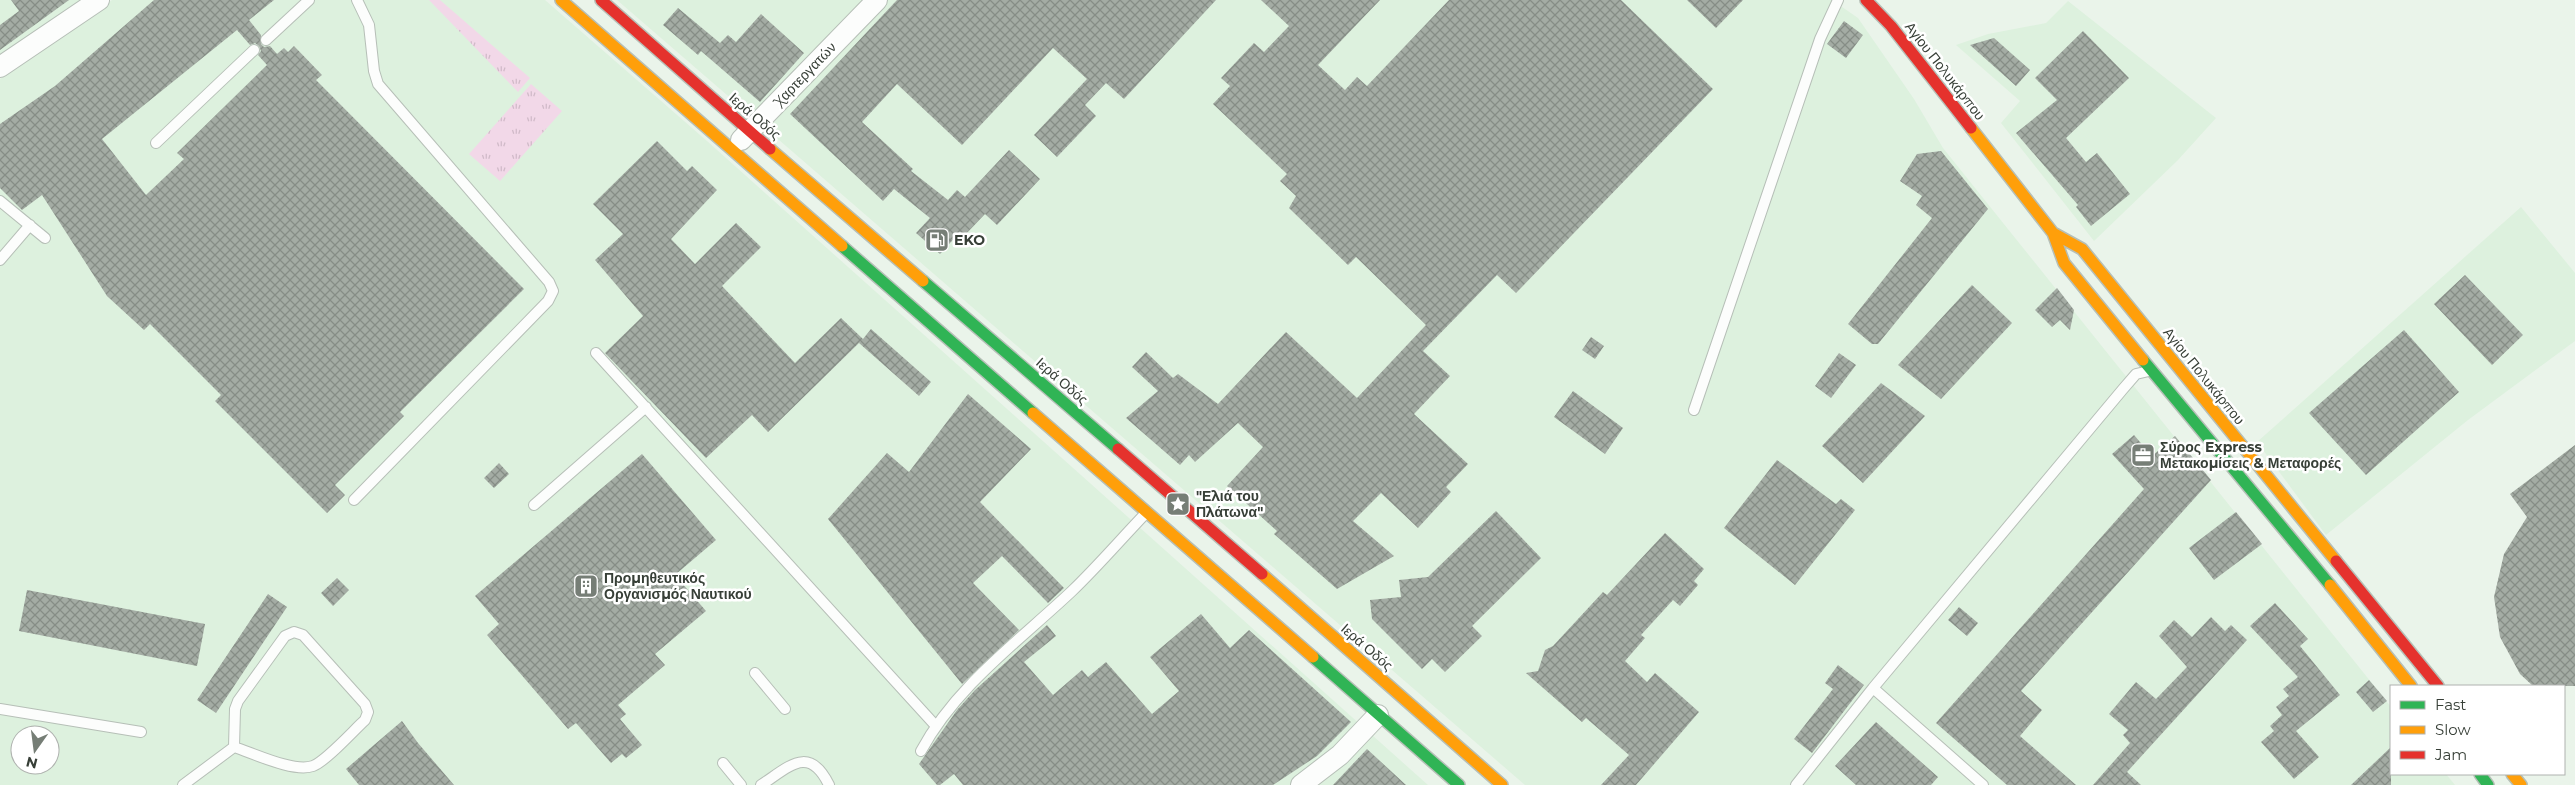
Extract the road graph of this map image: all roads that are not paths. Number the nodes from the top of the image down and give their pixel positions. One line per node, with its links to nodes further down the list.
1 (99, 0): 11 (street)
2 (309, 0): 9 (lane)
3 (358, 0): 24 (lane)
4 (560, 0): 14 (main road)
5 (601, 0): 12 (main road, Ιερά Οδός)
6 (877, 0): 12 (street, Χαρτεργατών)
7 (1838, 0): 23 (lane)
8 (1866, 0): 17 (main road, Αγίου Πολυκάρπου)
9 (266, 40)
10 (254, 50): 13 (lane)
11 (0, 67)
12 (749, 131): 14 (street, Χαρτεργατών); 47 (main road, Ιερά Οδός)
13 (156, 143)
14 (733, 149): 26 (main road)
15 (0, 201): 16 (lane)
16 (30, 225): 18 (lane); 19 (lane)
17 (2053, 233): 21 (main road, Αγίου Πολυκάρπου); 29 (main road, Αγίου Πολυκάρπου)
18 (45, 238)
19 (0, 260)
20 (596, 353): 22 (lane)
21 (2152, 370): 28 (main road, Αγίου Πολυκάρπου); 30 (lane)
22 (646, 407): 25 (lane); 34 (lane)
23 (1694, 410)
24 (354, 500)
25 (534, 505)
26 (1146, 512): 33 (main road); 34 (lane)
27 (755, 673): 32 (lane)
28 (2410, 685)
29 (2437, 685)
30 (1873, 688): 40 (lane); 48 (lane)
31 (0, 709): 35 (lane)
32 (785, 709)
33 (1378, 715): 45 (street); 46 (main road)
34 (935, 725): 37 (lane)
35 (141, 732)
36 (234, 747): 36 (lane); 41 (lane)
37 (922, 751)
38 (724, 763): 42 (lane)
39 (2513, 775): 49 (main road)
40 (1976, 783)
41 (183, 785)
42 (741, 785)
43 (761, 785): 44 (lane)
44 (830, 785)
45 (1302, 785)
46 (1459, 785)
47 (1502, 785)
48 (1796, 785)
49 (2521, 785)

